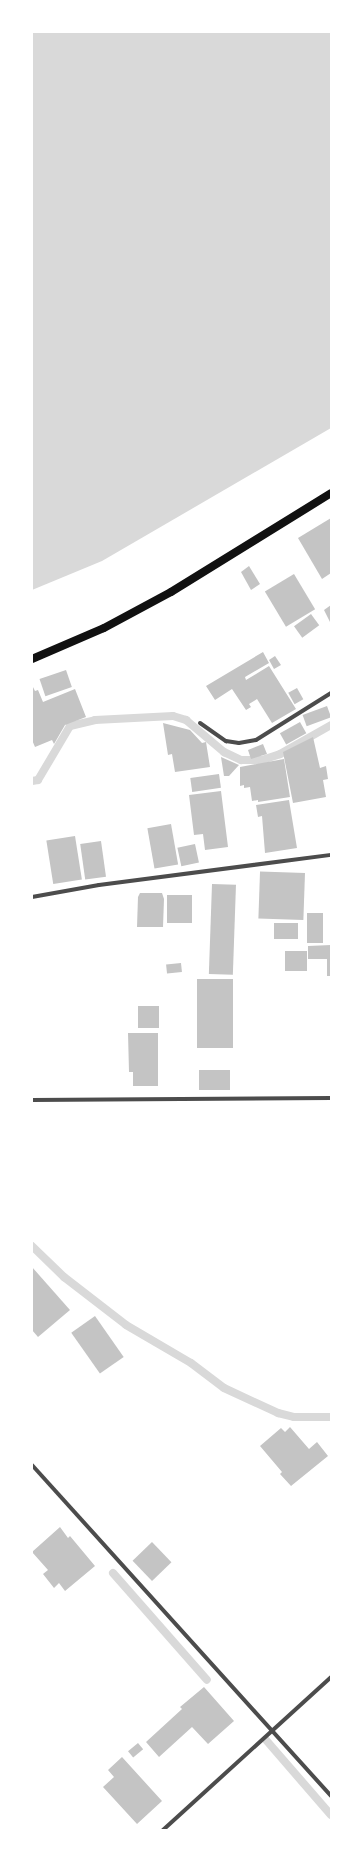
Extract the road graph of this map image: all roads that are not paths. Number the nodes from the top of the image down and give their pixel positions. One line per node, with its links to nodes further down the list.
1 (331, 493): 2 (main road)
2 (32, 659)
3 (331, 692): 4 (street)
4 (200, 723)
5 (331, 855): 6 (street)
6 (32, 897)
7 (331, 1098): 8 (street)
8 (32, 1100)
9 (32, 1465): 11 (street)
10 (331, 1677): 11 (street)
11 (274, 1730): 12 (street); 13 (street)
12 (331, 1796)
13 (163, 1830)

